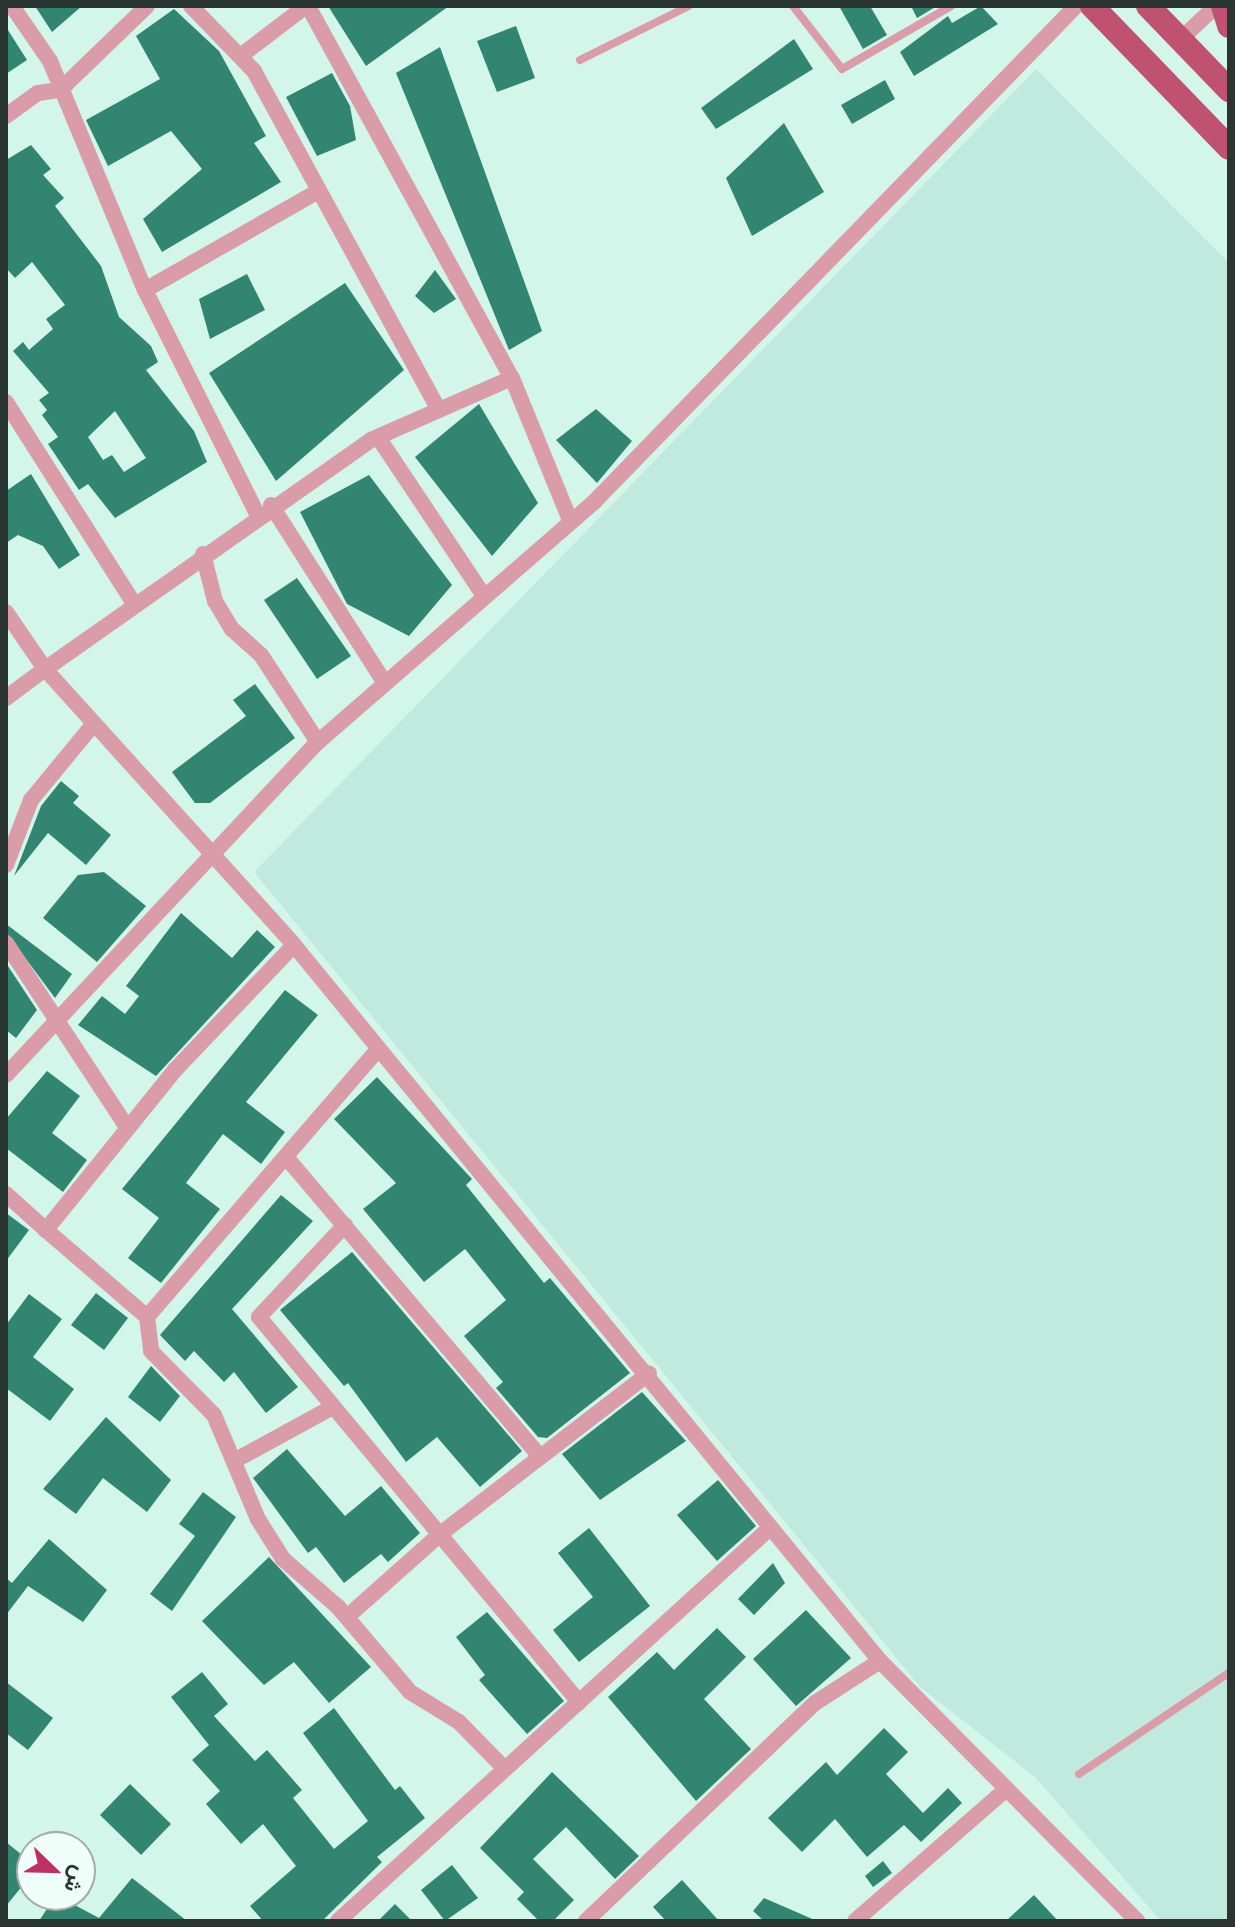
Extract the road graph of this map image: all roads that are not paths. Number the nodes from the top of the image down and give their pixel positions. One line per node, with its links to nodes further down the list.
1 (12, 6): 17 (street)
2 (147, 6): 17 (street)
3 (191, 6): 15 (street)
4 (307, 6): 15 (street); 23 (street)
5 (689, 6): 16 (lane)
6 (793, 6): 7 (lane)
7 (951, 6)
8 (1076, 6): 28 (street)
9 (1092, 6): 20 (main road)
10 (1148, 6): 14 (main road)
11 (1216, 6): 14 (street)
12 (1223, 6): 13 (main road)
13 (1229, 26)
14 (1182, 38): 18 (main road)
15 (243, 54): 21 (street)
16 (580, 60)
17 (60, 90): 19 (street); 22 (street)
18 (1229, 90)
19 (6, 116)
20 (1229, 148)
21 (317, 192): 22 (street); 25 (street)
22 (145, 290): 27 (street)
23 (512, 378): 25 (street); 28 (street)
24 (6, 402): 31 (street)
25 (438, 409): 26 (street)
26 (378, 437): 27 (street); 30 (street)
27 (264, 510): 29 (street); 34 (street)
28 (570, 520): 30 (street)
29 (203, 554): 31 (street); 37 (street)
30 (482, 593): 34 (street)
31 (134, 604): 33 (street)
32 (6, 612): 33 (street)
33 (45, 669): 35 (street); 36 (street)
34 (384, 682): 37 (street)
35 (6, 698)
36 (92, 726): 38 (street); 39 (street)
37 (318, 742): 38 (street)
38 (211, 853): 41 (street); 42 (street)
39 (6, 865)
40 (6, 943): 42 (street)
41 (294, 945): 43 (street); 45 (street)
42 (58, 1018): 44 (street); 45 (street)
43 (378, 1049): 46 (street); 51 (street)
44 (6, 1074)
45 (127, 1127): 49 (street)
46 (286, 1157): 48 (street); 50 (street)
47 (6, 1194): 49 (street)
48 (345, 1225): 52 (street); 53 (street)
49 (46, 1230): 50 (street)
50 (147, 1317): 54 (street)
51 (649, 1373): 53 (street); 55 (street)
52 (331, 1408): 54 (street); 56 (street)
53 (540, 1456): 56 (street)
54 (234, 1461): 57 (street)
55 (771, 1527): 58 (street); 60 (street)
56 (439, 1535): 57 (street); 60 (street)
57 (347, 1617): 61 (street)
58 (880, 1661): 63 (street); 66 (street)
59 (1229, 1673): 62 (lane)
60 (579, 1702): 61 (street)
61 (504, 1768): 65 (street)
62 (1079, 1774)
63 (1005, 1790): 64 (street); 67 (street)
64 (1128, 1918)
65 (338, 1921)
66 (586, 1921)
67 (855, 1921)

